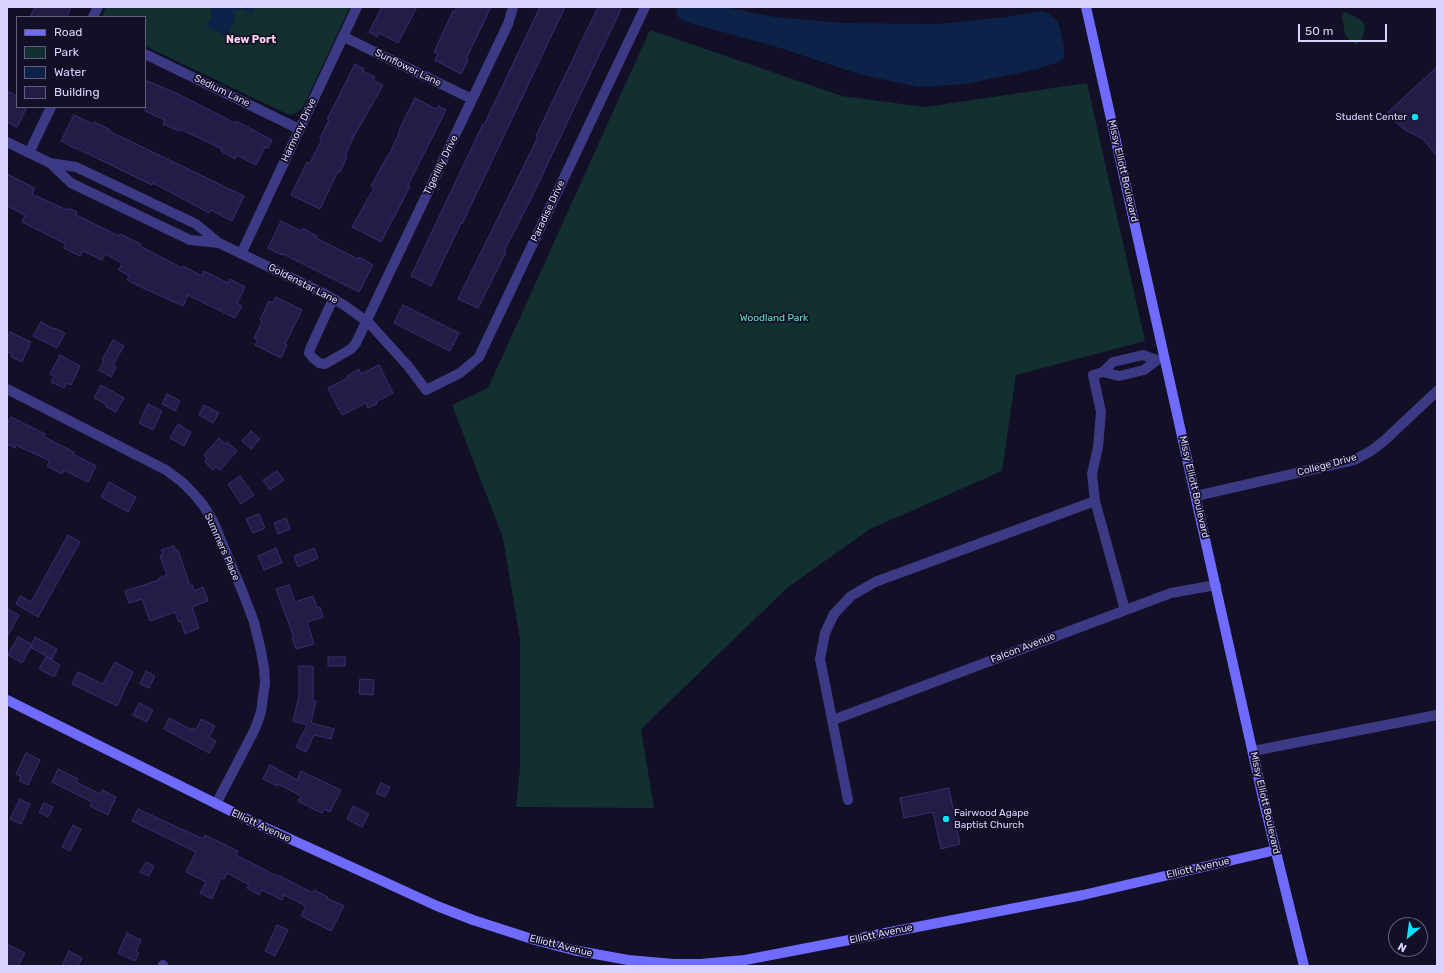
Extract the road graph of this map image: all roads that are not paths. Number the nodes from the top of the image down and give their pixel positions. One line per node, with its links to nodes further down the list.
1 (98, 7): 6 (street)
2 (357, 7): 7 (street, Harmony Drive)
3 (513, 7): 9 (street, Tigerlilly Drive)
4 (645, 7): 22 (street, Paradise Drive)
5 (1086, 7): 19 (street, Missy Elliott Boulevard)
6 (94, 16)
7 (344, 37): 9 (street, Sunflower Lane); 11 (street, Harmony Drive)
8 (146, 54): 11 (street, Sedium Lane)
9 (472, 99): 18 (street, Tigerlilly Drive)
10 (50, 108): 13 (street)
11 (299, 129): 16 (street, Harmony Drive)
12 (7, 142): 13 (street, Goldenstar Lane)
13 (29, 152): 14 (street, Goldenstar Lane)
14 (50, 163): 15 (street, Goldenstar Lane); 15 (street, Goldenstar Lane)
15 (219, 243): 16 (street, Goldenstar Lane)
16 (241, 254): 17 (street, Goldenstar Lane)
17 (333, 299): 18 (street, Goldenstar Lane); 18 (street, Tigerlilly Drive)
18 (366, 321): 22 (street, Goldenstar Lane)
19 (1161, 359): 20 (street); 20 (street); 24 (street, Missy Elliott Boulevard)
20 (1098, 374): 25 (street)
21 (7, 389): 33 (street, Summers Place)
22 (426, 390)
23 (1437, 391): 24 (street, College Drive)
24 (1196, 496): 26 (street, Missy Elliott Boulevard)
25 (1096, 501): 27 (street); 30 (street)
26 (1216, 586): 27 (street, Falcon Avenue); 31 (street, Missy Elliott Boulevard)
27 (1125, 610): 30 (street, Falcon Avenue)
28 (7, 700): 33 (street, Elliott Avenue)
29 (1437, 715): 31 (street)
30 (833, 720): 32 (street)
31 (1253, 751): 34 (street, Missy Elliott Boulevard)
32 (848, 800)
33 (216, 804): 34 (street, Elliott Avenue)
34 (1276, 850): 35 (street, Missy Elliott Boulevard)
35 (1304, 966)

